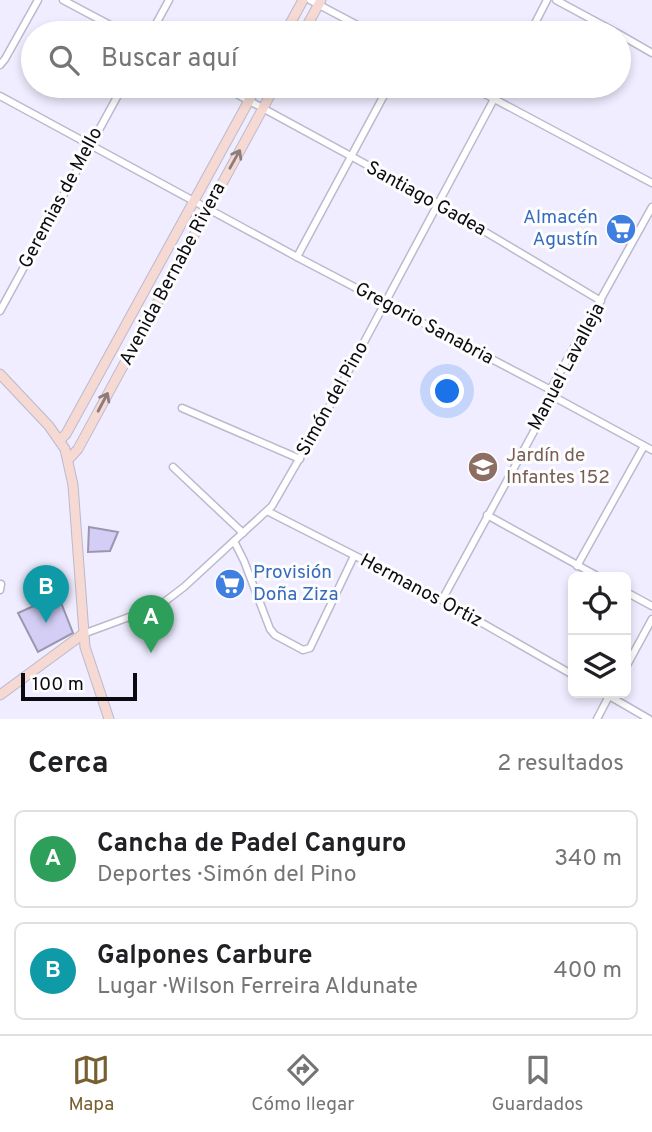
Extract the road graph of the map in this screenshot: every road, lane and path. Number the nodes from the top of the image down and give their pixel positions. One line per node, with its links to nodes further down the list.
1 (37, 0): 8 (street)
2 (63, 0): 9 (street)
3 (169, 0): 10 (street)
4 (303, 0): 11 (street)
5 (547, 0): 14 (street)
6 (556, 0): 15 (street)
7 (317, 2): 12 (street); 13 (street)
8 (26, 21)
9 (102, 21)
10 (158, 21)
11 (292, 21)
12 (308, 21)
13 (351, 21)
14 (536, 21)
15 (594, 21)
16 (21, 30): 19 (street)
17 (631, 41): 18 (street)
18 (652, 53)
19 (0, 65)
20 (0, 96): 28 (street, Gregorio Sanabria)
21 (115, 98): 28 (street, Geremias de Mello)
22 (245, 98): 26 (street, Santiago Gadea)
23 (268, 98): 27 (street, Avenida Bernabe Rivera)
24 (382, 98): 29 (street)
25 (494, 99): 30 (street); 32 (street, Simón del Pino)
26 (249, 100): 27 (street, Santiago Gadea); 31 (street, Avenida Bernabe Rivera)
27 (263, 108): 29 (street, Santiago Gadea); 34 (street, Avenida Bernabe Rivera, one-way to 27)
28 (90, 145): 31 (street, Gregorio Sanabria); 38 (street, Geremias de Mello)
29 (350, 156): 32 (street, Santiago Gadea); 35 (street)
30 (652, 183)
31 (194, 201): 34 (street, Gregorio Sanabria); 42 (street, Avenida Bernabe Rivera)
32 (438, 203): 36 (street, Santiago Gadea); 37 (street, Simón del Pino)
33 (652, 207): 36 (street, Manuel Lavalleja)
34 (208, 209): 35 (street, Gregorio Sanabria); 46 (street, Avenida Bernabe Rivera, one-way to 34)
35 (297, 257): 37 (street, Gregorio Sanabria)
36 (601, 301): 40 (street, Manuel Lavalleja)
37 (386, 303): 40 (street, Gregorio Sanabria); 45 (street, Simón del Pino)
38 (0, 311)
39 (0, 374): 42 (street)
40 (552, 394): 43 (street, Gregorio Sanabria); 49 (street, Manuel Lavalleja)
41 (182, 408): 45 (street)
42 (60, 440): 46 (street)
43 (644, 446): 44 (street, Gregorio Sanabria); 53 (street)
44 (652, 450)
45 (300, 459): 48 (street, Simón del Pino)
46 (68, 460): 59 (street)
47 (173, 467): 50 (street)
48 (267, 512): 50 (street, Simón del Pino); 52 (street, Hermanos Ortiz)
49 (487, 516): 53 (street); 56 (street, Manuel Lavalleja)
50 (243, 533): 51 (street, Simón del Pino)
51 (234, 541): 52 (street); 59 (street, Simón del Pino)
52 (354, 556): 56 (street, Hermanos Ortiz)
53 (577, 566): 54 (street)
54 (589, 572)
55 (631, 595): 57 (street)
56 (442, 600): 61 (street, Hermanos Ortiz)
57 (652, 606)
58 (652, 619): 60 (street)
59 (83, 634): 62 (street); 66 (street)
60 (631, 658)
61 (568, 673)
62 (0, 695)
63 (606, 698): 67 (street)
64 (615, 698): 65 (street)
65 (650, 718)
66 (108, 719)
67 (597, 719)

